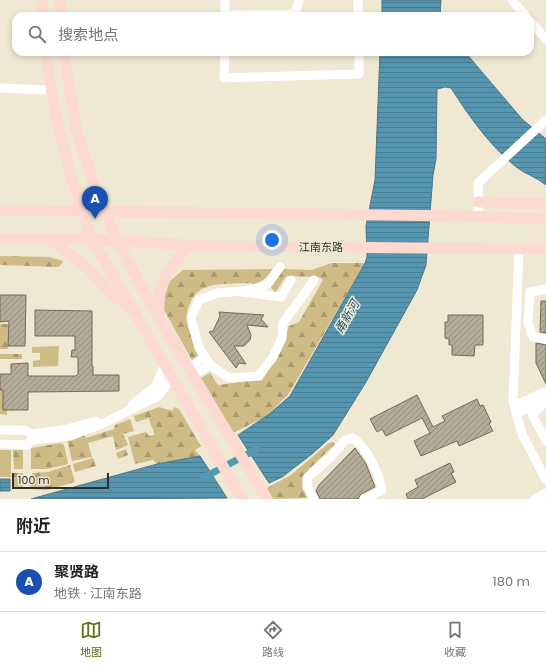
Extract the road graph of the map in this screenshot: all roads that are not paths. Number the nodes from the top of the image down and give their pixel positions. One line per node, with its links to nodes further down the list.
1 (42, 0): 7 (main road)
2 (60, 0): 8 (main road)
3 (225, 0): 9 (street)
4 (299, 0): 10 (street)
5 (358, 0): 11 (street)
6 (512, 0): 12 (street)
7 (42, 12)
8 (61, 12)
9 (225, 12)
10 (296, 12)
11 (358, 12)
12 (522, 12)
13 (534, 26): 14 (street)
14 (546, 39)
15 (47, 56): 20 (main road)
16 (65, 56): 25 (main road)
17 (225, 56): 18 (street)
18 (359, 56)
19 (0, 88): 20 (street)
20 (51, 90): 26 (main road)
21 (546, 120): 22 (street)
22 (478, 202): 23 (main road); 27 (street)
23 (546, 204)
24 (0, 210): 26 (main road)
25 (106, 212): 26 (main road); 27 (main road); 32 (main road)
26 (82, 213): 31 (main road)
27 (479, 217): 28 (main road)
28 (546, 219)
29 (0, 239): 30 (main road, 江南东路)
30 (49, 239): 31 (main road, 江南东路); 41 (main road)
31 (92, 239): 32 (main road, 江南东路); 41 (main road)
32 (116, 240): 33 (main road, 江南东路); 42 (main road)
33 (188, 245): 34 (main road, 江南东路); 42 (main road)
34 (519, 248): 35 (main road, 江南东路); 51 (street)
35 (546, 249)
36 (280, 267): 40 (street)
37 (291, 280): 40 (street)
38 (314, 280): 46 (street)
39 (546, 289): 43 (street)
40 (240, 291): 44 (street)
41 (133, 310): 45 (main road)
42 (159, 318): 47 (main road)
43 (546, 339)
44 (205, 356): 46 (street); 47 (street)
45 (165, 364): 48 (main road); 52 (street)
46 (210, 365): 47 (street)
47 (191, 372): 58 (main road)
48 (174, 380): 54 (street); 57 (main road)
49 (545, 394): 51 (street)
50 (546, 402): 53 (street)
51 (515, 410): 55 (street)
52 (0, 430)
53 (546, 442)
54 (0, 444)
55 (546, 480)
56 (546, 493): 61 (street)
57 (242, 499)
58 (267, 499)
59 (314, 499): 60 (street)
60 (364, 499)
61 (536, 499)

